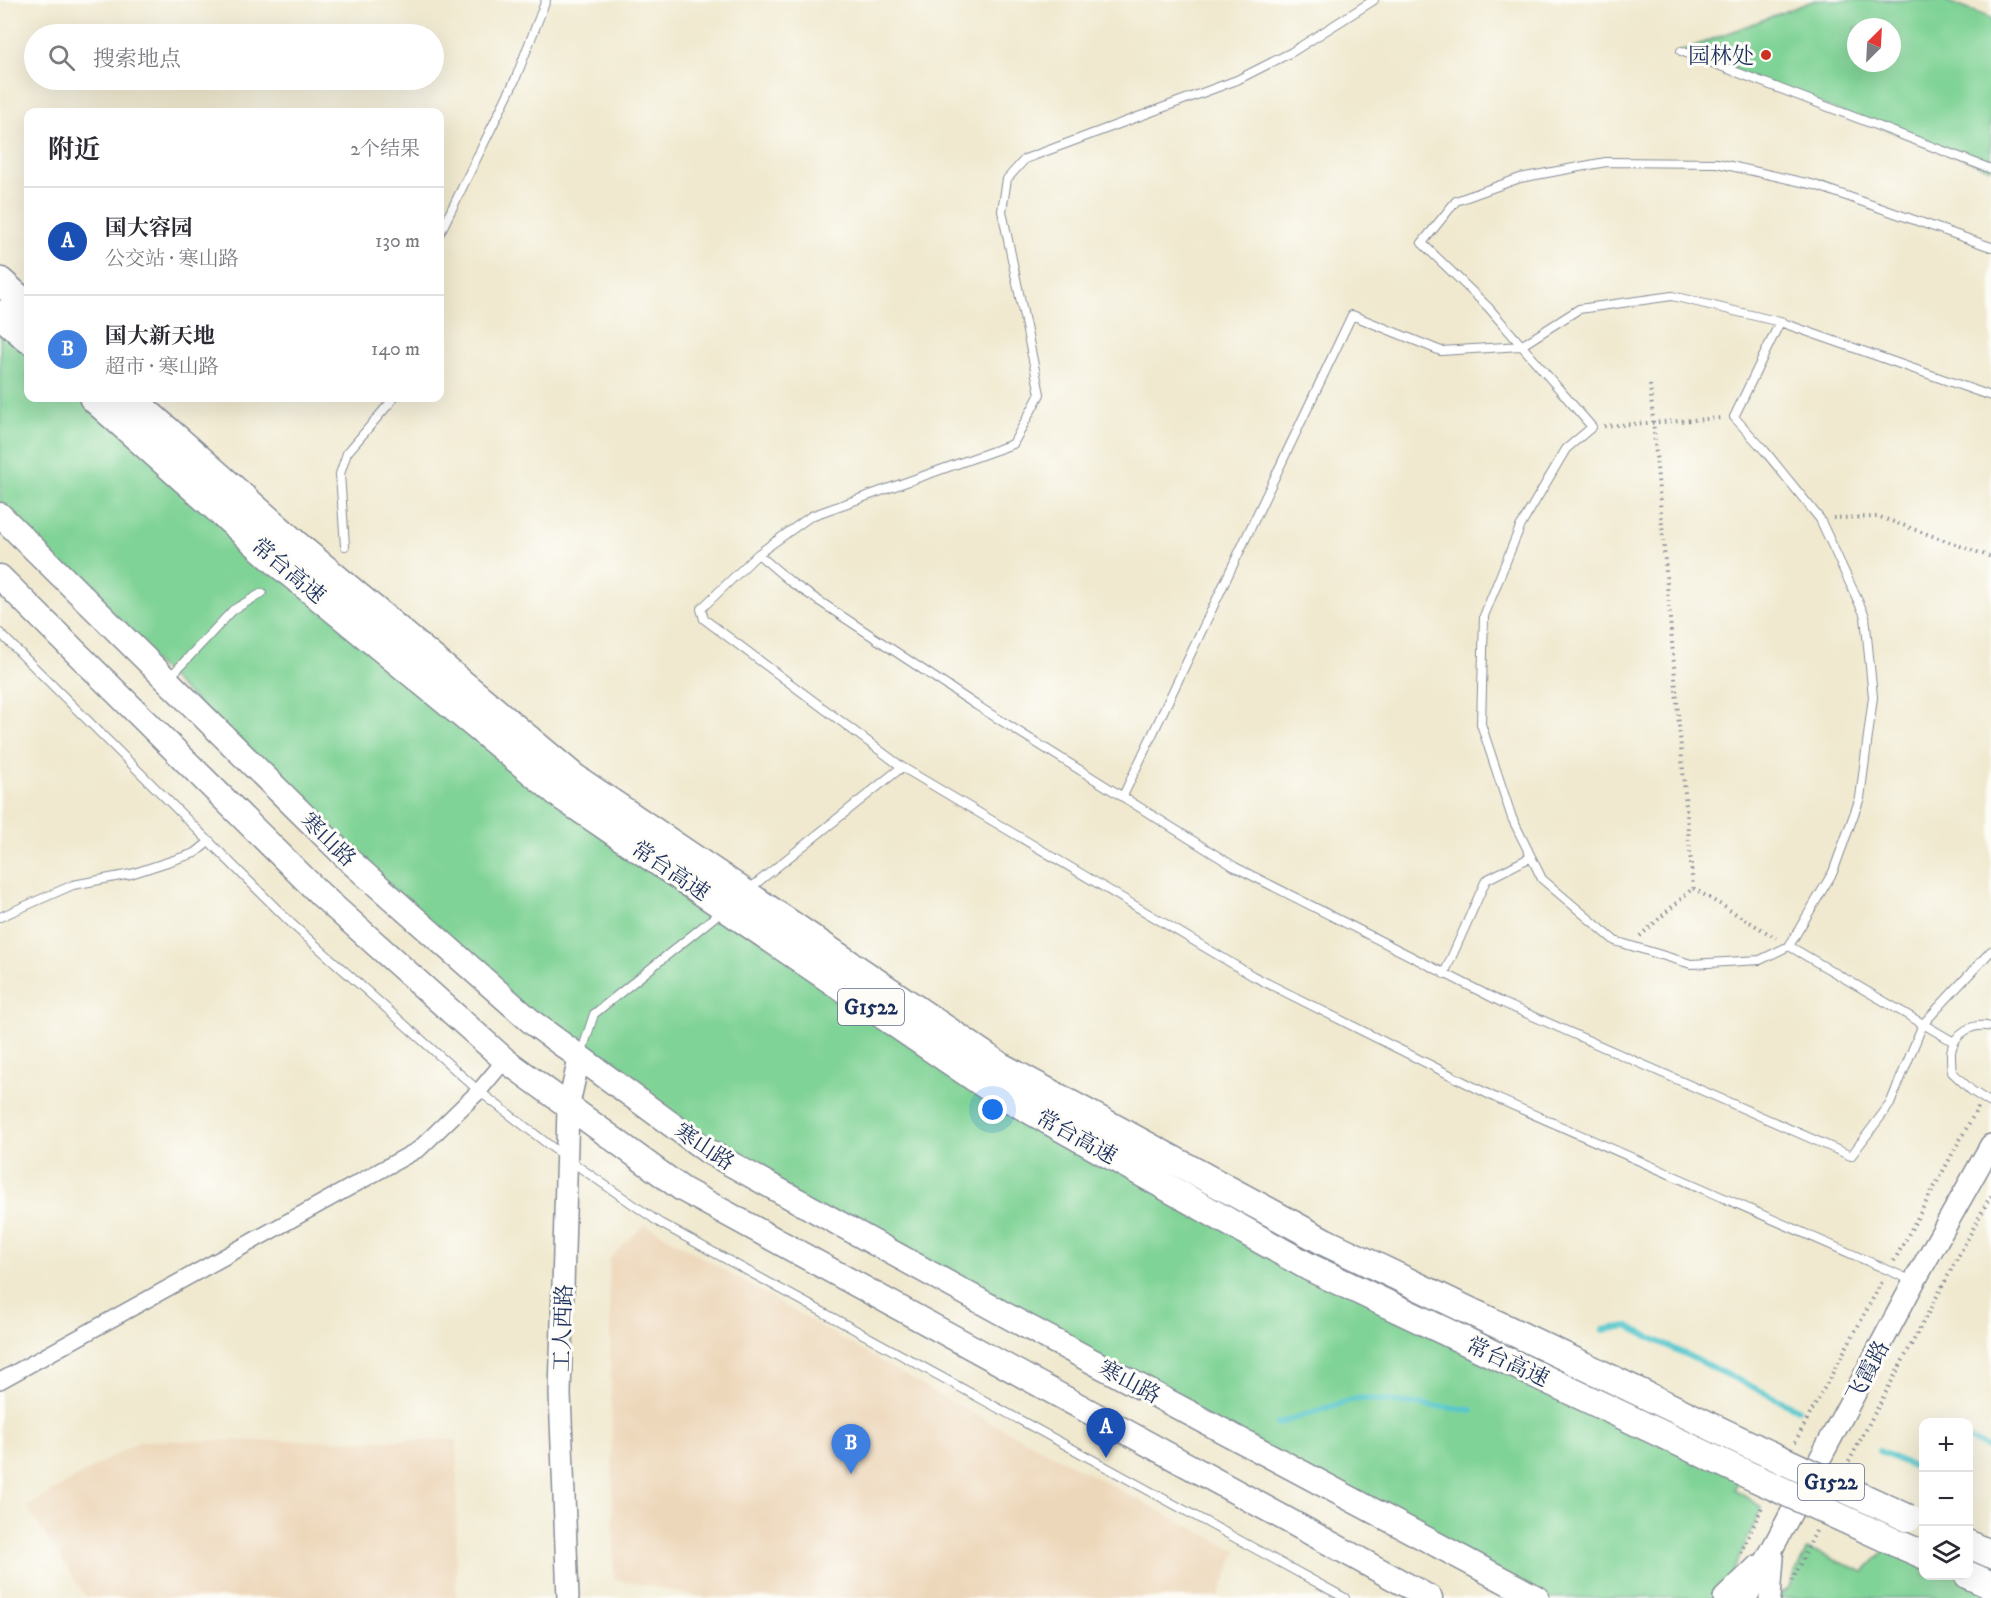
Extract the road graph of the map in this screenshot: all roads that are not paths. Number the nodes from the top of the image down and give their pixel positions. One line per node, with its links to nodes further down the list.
1 (546, 0): 5 (lane)
2 (1374, 0): 19 (lane)
3 (1681, 51): 4 (lane)
4 (1991, 169)
5 (444, 225)
6 (1991, 247): 12 (lane)
7 (0, 281): 8 (highway)
8 (24, 302)
9 (0, 314): 11 (highway)
10 (1780, 322): 12 (lane); 13 (lane); 29 (lane)
11 (24, 335)
12 (1521, 346): 25 (lane); 27 (lane)
13 (1991, 396)
14 (97, 402): 47 (highway, 常台高速 / G1522, bridge)
15 (136, 402): 44 (highway, 常台高速 / G1522, bridge)
16 (391, 402): 18 (lane)
17 (0, 515): 23 (main road, 寒山路)
18 (345, 546)
19 (758, 554): 24 (lane); 25 (lane)
20 (0, 577): 36 (main road, 寒山路)
21 (262, 593): 23 (lane)
22 (0, 633): 26 (lane)
23 (167, 680): 35 (main road, 寒山路)
24 (902, 767): 35 (lane); 42 (lane)
25 (1123, 796): 31 (lane)
26 (210, 841): 28 (lane); 37 (lane)
27 (1531, 857): 29 (lane); 31 (lane)
28 (0, 917)
29 (1790, 946): 32 (lane)
30 (1991, 951): 32 (lane)
31 (1444, 974): 32 (lane)
32 (1923, 1024): 34 (lane)
33 (1991, 1027): 34 (lane)
34 (1954, 1042): 38 (lane)
35 (579, 1059): 39 (main road, 工人西路); 54 (main road, 寒山路)
36 (505, 1060): 37 (street); 39 (main road, 寒山路)
37 (479, 1091): 41 (lane); 43 (street)
38 (1991, 1103)
39 (568, 1108): 41 (main road, 工人西路); 53 (main road, 寒山路)
40 (1988, 1156): 42 (main road, 飞霞路)
41 (566, 1158): 51 (main road, 工人西路); 52 (lane)
42 (1914, 1282): 46 (main road, 飞霞路)
43 (0, 1381)
44 (1916, 1521)
45 (1973, 1546): 48 (highway)
46 (1774, 1548): 55 (main road); 56 (main road, 飞霞路); 57 (main road)
47 (1919, 1553)
48 (1991, 1554)
49 (1973, 1577): 50 (highway)
50 (1991, 1585)
51 (568, 1598)
52 (1345, 1598)
53 (1430, 1598)
54 (1538, 1598)
55 (1724, 1598)
56 (1746, 1598)
57 (1770, 1598)

